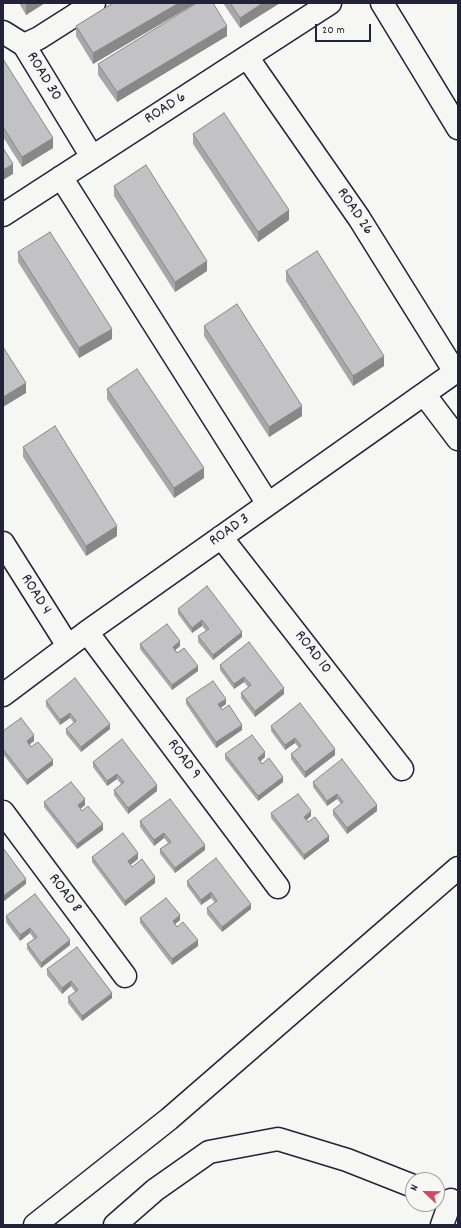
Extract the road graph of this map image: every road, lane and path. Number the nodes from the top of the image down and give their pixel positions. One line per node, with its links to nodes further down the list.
1 (94, 3): 5 (street, ROAD 30)
2 (330, 3): 6 (street, ROAD 6)
3 (382, 3): 7 (street)
4 (3, 32): 5 (street)
5 (24, 45): 8 (street, ROAD 30)
6 (246, 57): 8 (street, ROAD 6); 11 (street, ROAD 26)
7 (458, 128)
8 (92, 157): 9 (street, ROAD 6)
9 (61, 177): 10 (street, ROAD 6); 14 (street)
10 (3, 215)
11 (457, 371): 12 (street, ROAD 3)
12 (424, 394): 13 (street); 14 (street, ROAD 3)
13 (458, 438)
14 (268, 504): 15 (street, ROAD 3)
15 (221, 538): 17 (street, ROAD 3); 20 (street, ROAD 10)
16 (3, 543): 18 (street, ROAD 4)
17 (87, 632): 18 (street, ROAD 3); 23 (street, ROAD 9)
18 (68, 646): 19 (street, ROAD 3)
19 (3, 695)
20 (402, 769)
21 (3, 812): 24 (street, ROAD 8)
22 (458, 868): 27 (street)
23 (278, 887)
24 (125, 976)
25 (405, 1183): 28 (street)
26 (449, 1199): 29 (street)
27 (35, 1225)
28 (115, 1225)
29 (442, 1225)

